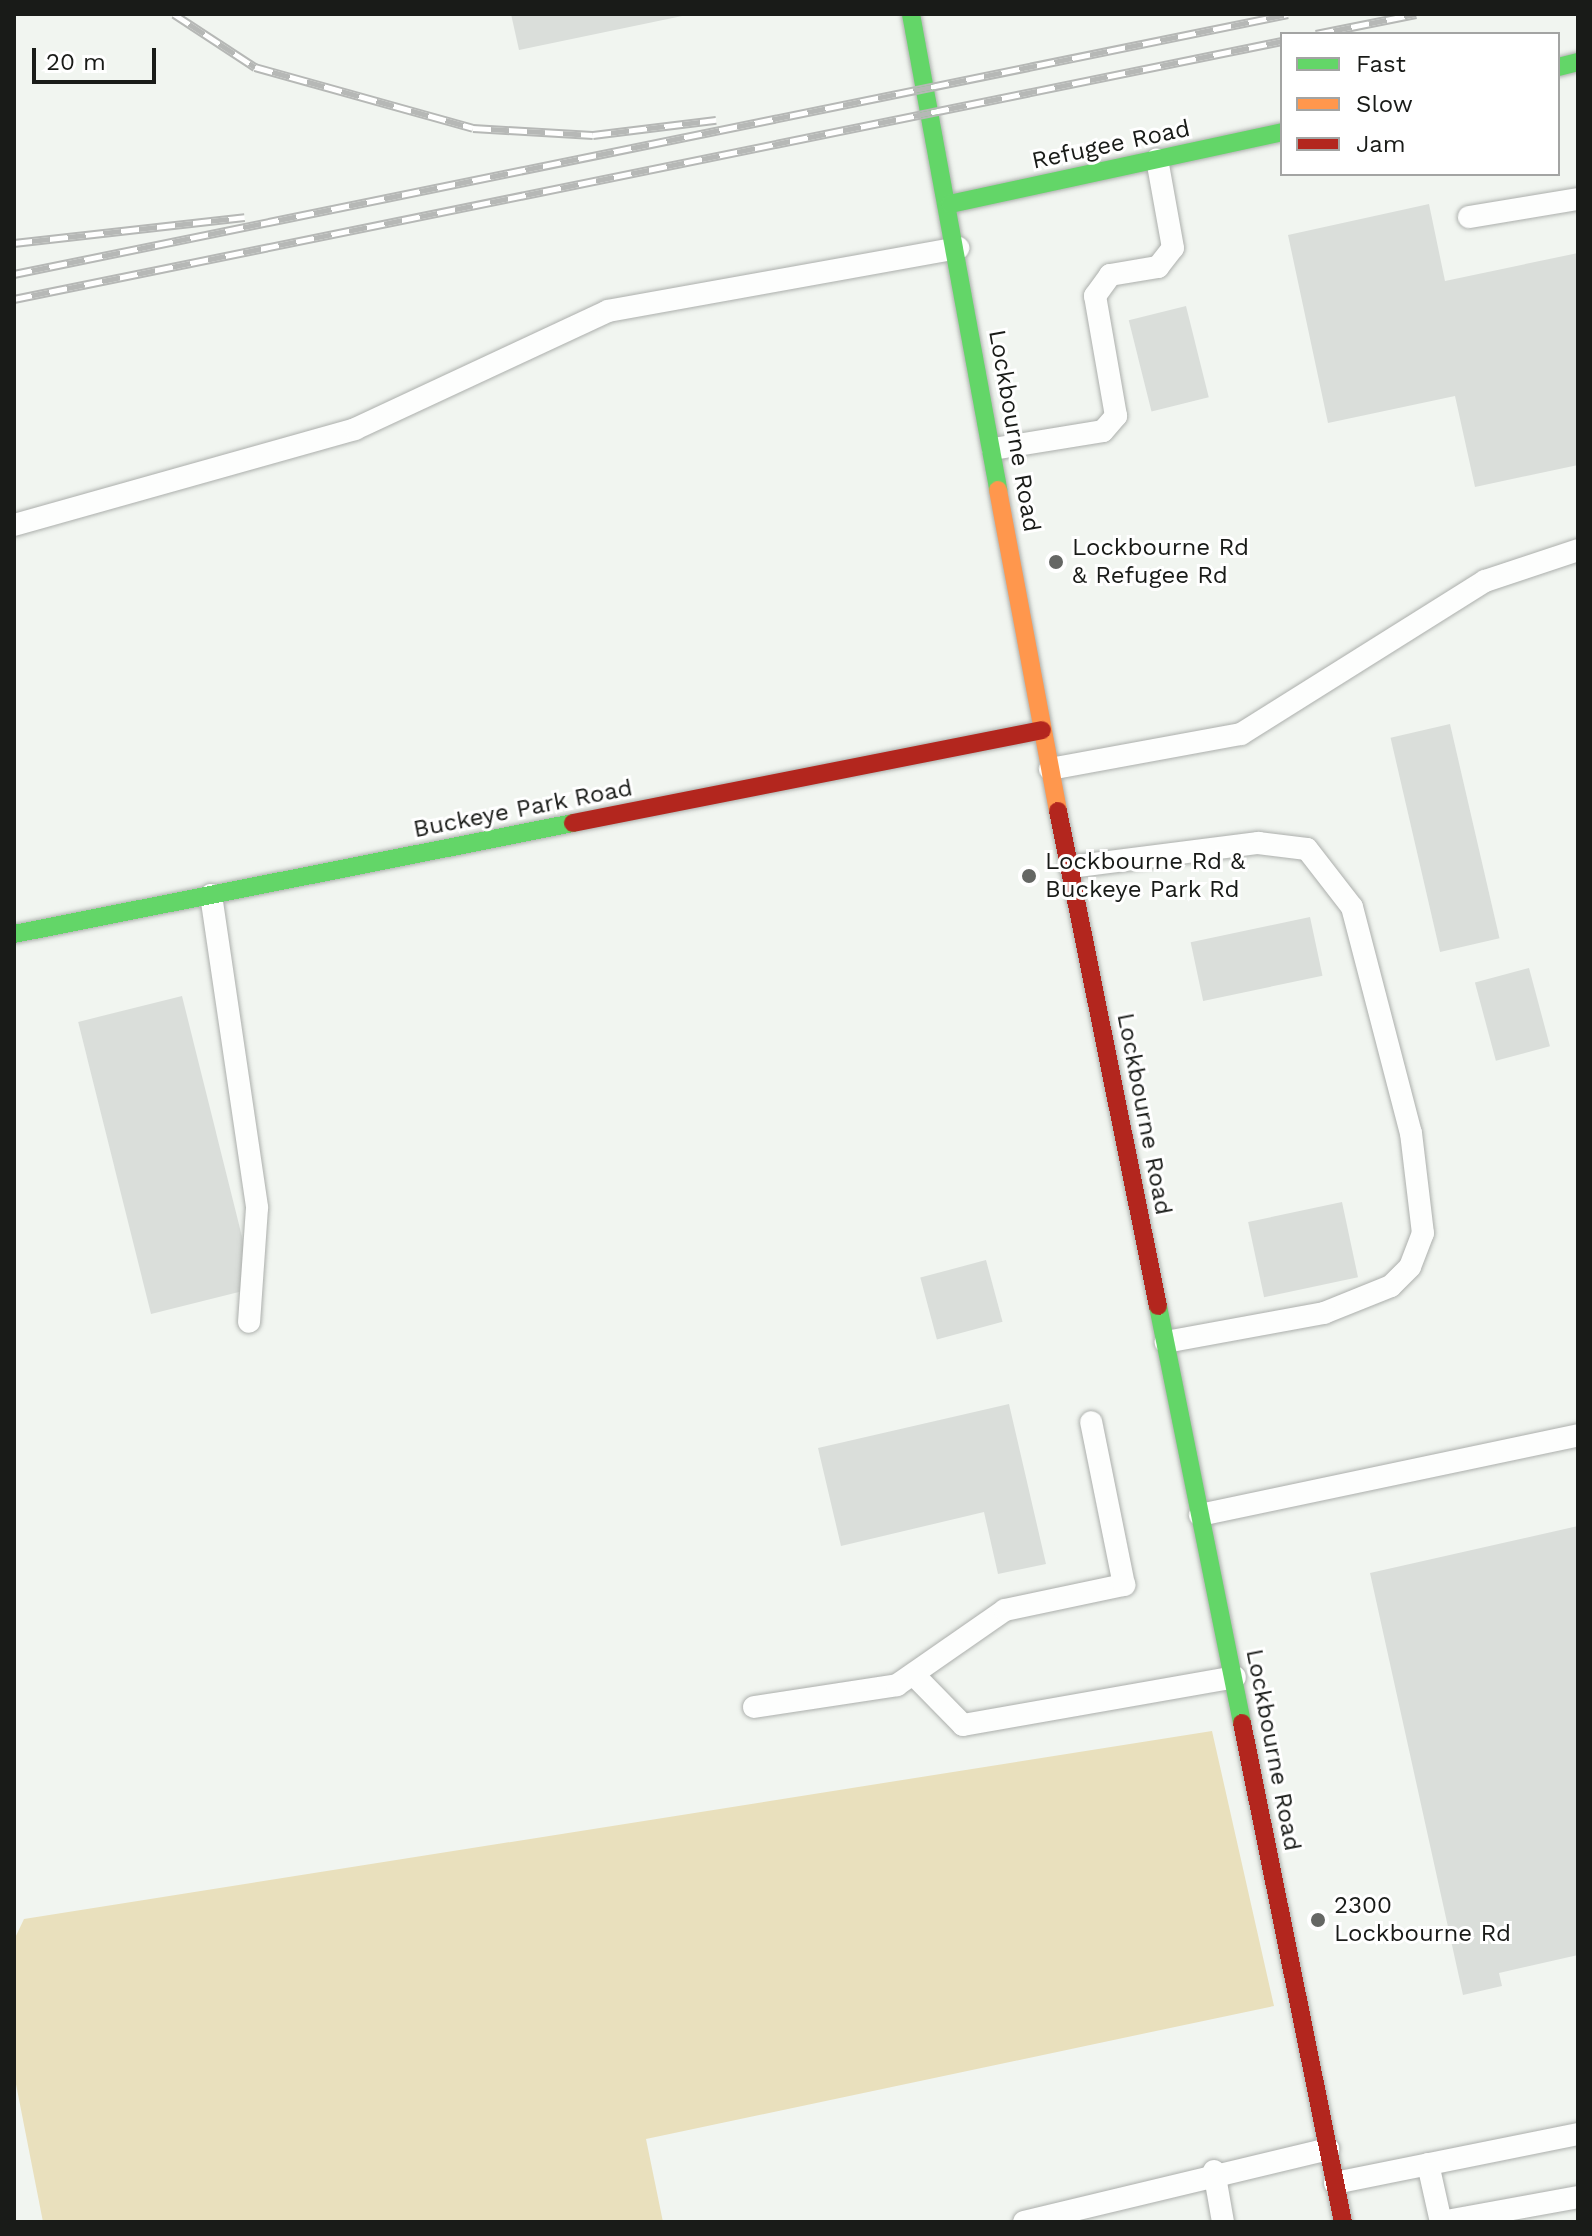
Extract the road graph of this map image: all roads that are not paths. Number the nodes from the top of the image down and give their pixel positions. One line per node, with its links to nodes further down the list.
1 (911, 14): 5 (main road, Lockbourne Road)
2 (1280, 132): 3 (main road, Refugee Road)
3 (1157, 159): 5 (main road, Refugee Road); 8 (lane)
4 (1578, 199): 6 (lane)
5 (950, 204): 7 (main road, Lockbourne Road)
6 (1469, 217)
7 (958, 248): 8 (main road, Lockbourne Road); 9 (lane)
8 (993, 449): 11 (main road, Lockbourne Road)
9 (14, 525)
10 (1578, 550): 12 (lane)
11 (1042, 730): 12 (main road, Lockbourne Road); 14 (main road, Buckeye Park Road)
12 (1050, 769): 13 (main road, Lockbourne Road)
13 (1070, 867): 17 (main road, Lockbourne Road); 17 (lane)
14 (211, 895): 15 (main road, Buckeye Park Road); 16 (lane)
15 (14, 934)
16 (249, 1322)
17 (1166, 1342): 20 (main road, Lockbourne Road)
18 (1091, 1422): 21 (lane)
19 (1578, 1435): 20 (lane)
20 (1200, 1515): 22 (main road, Lockbourne Road)
21 (916, 1677): 22 (lane); 23 (lane)
22 (1235, 1677): 25 (main road, Lockbourne Road)
23 (754, 1707)
24 (1578, 2134): 26 (lane)
25 (1328, 2149): 27 (lane); 28 (main road, Lockbourne Road)
26 (1428, 2164): 28 (lane); 33 (lane)
27 (1214, 2171): 30 (lane); 31 (lane)
28 (1335, 2183): 32 (main road, Lockbourne Road)
29 (1578, 2197): 33 (lane)
30 (1024, 2222)
31 (1223, 2222)
32 (1343, 2222)
33 (1441, 2222)

